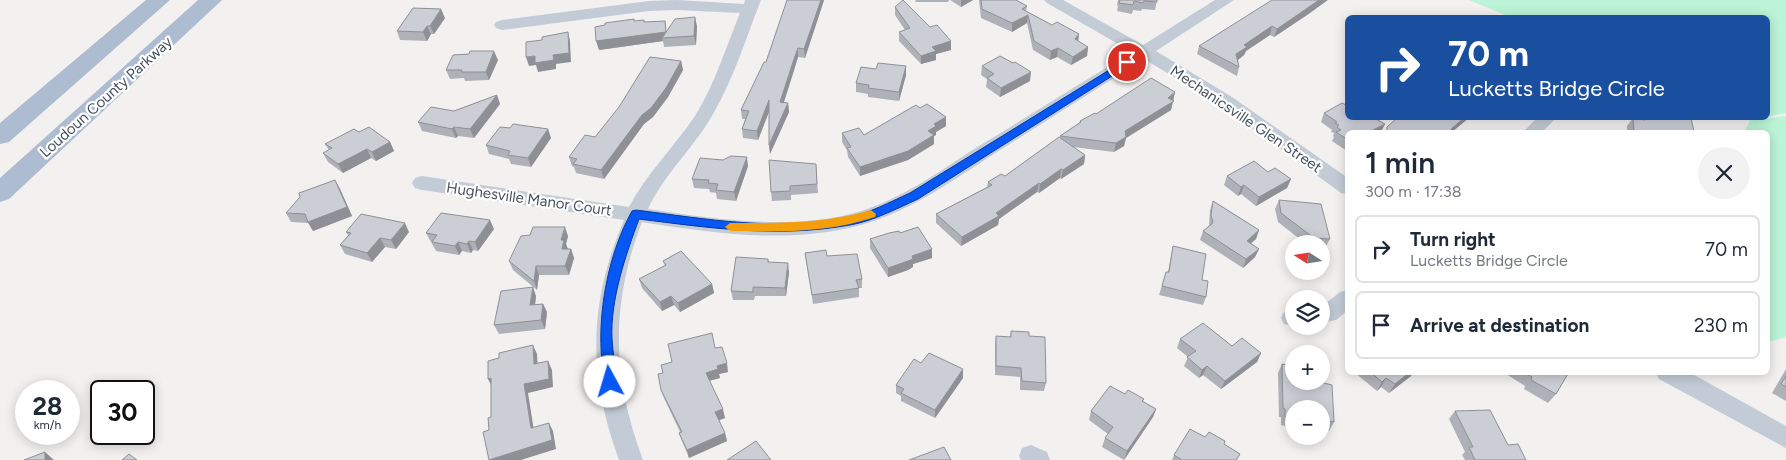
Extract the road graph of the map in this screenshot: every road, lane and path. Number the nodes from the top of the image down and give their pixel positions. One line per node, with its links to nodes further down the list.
1 (159, 0): 10 (main road)
2 (211, 0): 13 (main road, Loudoun County Parkway)
3 (1052, 0): 7 (street, Mechanicsville Glen Street)
4 (1226, 0): 7 (street, Hughesville Manor Court)
5 (751, 4): 6 (street); 14 (street)
6 (502, 25)
7 (1144, 51): 12 (street, Mechanicsville Glen Street); 14 (street, Hughesville Manor Court)
8 (1545, 120): 9 (street)
9 (1534, 130)
10 (0, 136)
11 (422, 183): 14 (street, Hughesville Manor Court)
12 (1345, 186)
13 (0, 193)
14 (636, 214): 19 (street)
15 (1345, 300): 16 (street)
16 (1330, 312)
17 (1673, 375): 18 (street)
18 (1786, 438)
19 (631, 460)

